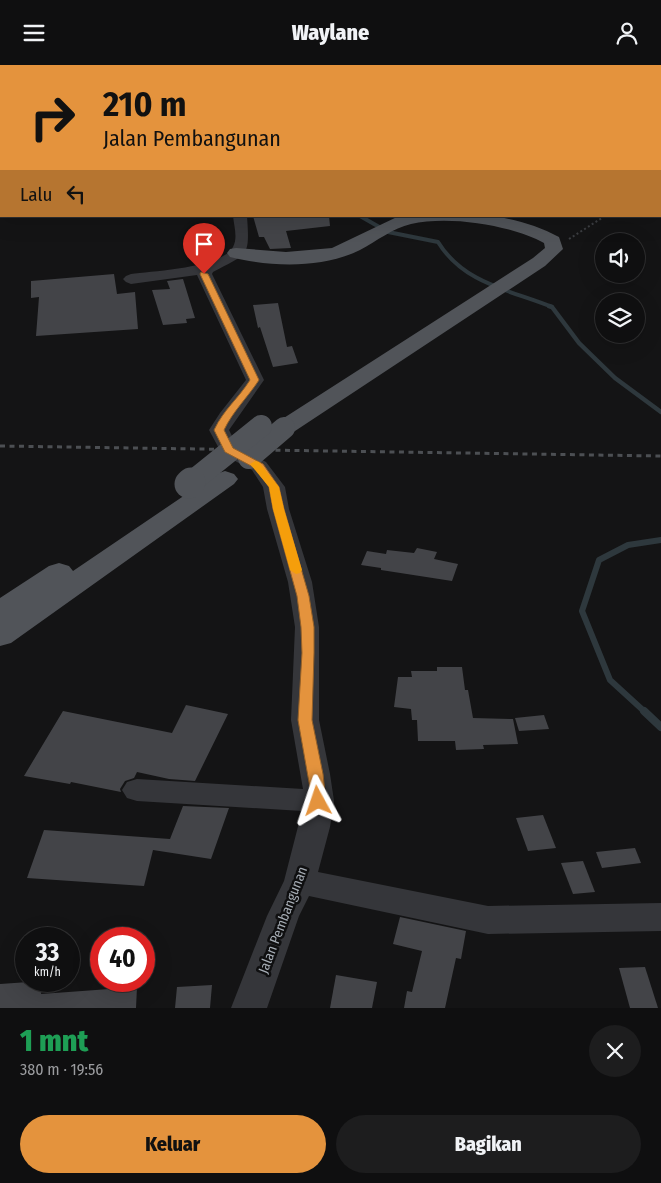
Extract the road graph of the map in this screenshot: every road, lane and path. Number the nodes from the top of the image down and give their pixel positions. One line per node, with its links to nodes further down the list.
1 (240, 217): 6 (street)
2 (603, 217): 4 (path)
3 (489, 221): 4 (main road); 5 (main road); 6 (main road)
4 (553, 245): 5 (main road); 9 (main road)
5 (526, 249): 9 (main road)
6 (236, 253): 7 (street)
7 (206, 269): 8 (street); 14 (street, Jalan Pembangunan)
8 (131, 279)
9 (487, 288): 10 (main road)
10 (272, 427): 11 (main road, bridge); 12 (main road, bridge)
11 (0, 612)
12 (0, 636)
13 (137, 790): 14 (street)
14 (318, 801): 15 (street, Jalan Pembangunan)
15 (300, 881): 16 (street); 17 (street, Jalan Pembangunan)
16 (661, 917)
17 (249, 1008)

